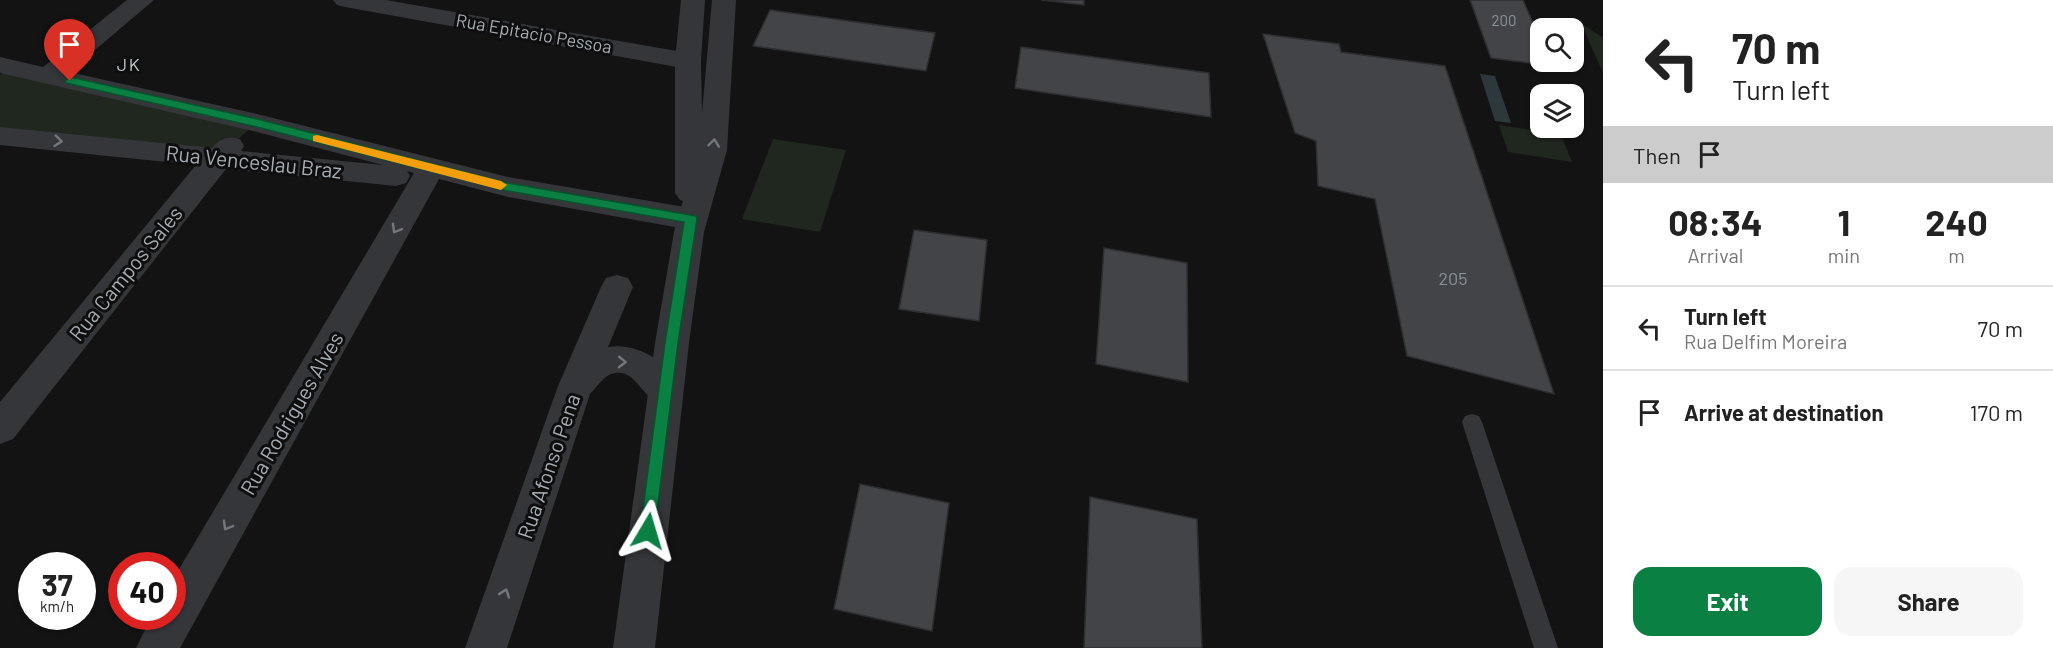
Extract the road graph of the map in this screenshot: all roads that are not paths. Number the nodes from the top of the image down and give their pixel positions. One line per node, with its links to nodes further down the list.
1 (142, 0): 7 (street)
2 (345, 0): 5 (street, Rua Epitacio Pessoa)
3 (693, 0): 5 (street)
4 (724, 0): 13 (street, one-way to 4)
5 (688, 61): 13 (street)
6 (0, 65): 7 (street)
7 (48, 76): 8 (street)
8 (257, 123): 10 (street, Rua Campos Sales); 12 (street)
9 (6, 142): 10 (street, Rua Venceslau Braz, one-way to 10)
10 (219, 157): 11 (street, Rua Venceslau Braz); 18 (street, Rua Campos Sales)
11 (425, 178): 12 (street, Rua Venceslau Braz); 19 (street, Rua Rodrigues Alves, one-way to 19)
12 (508, 187): 13 (street)
13 (691, 219): 16 (street)
14 (617, 287): 15 (street, Rua Afonso Pena)
15 (575, 386): 16 (street, one-way to 16); 20 (street, Rua Afonso Pena, one-way to 15)
16 (666, 390): 21 (street)
17 (1472, 422): 22 (lane)
18 (0, 428)
19 (157, 648)
20 (486, 648)
21 (634, 648)
22 (1546, 648)

